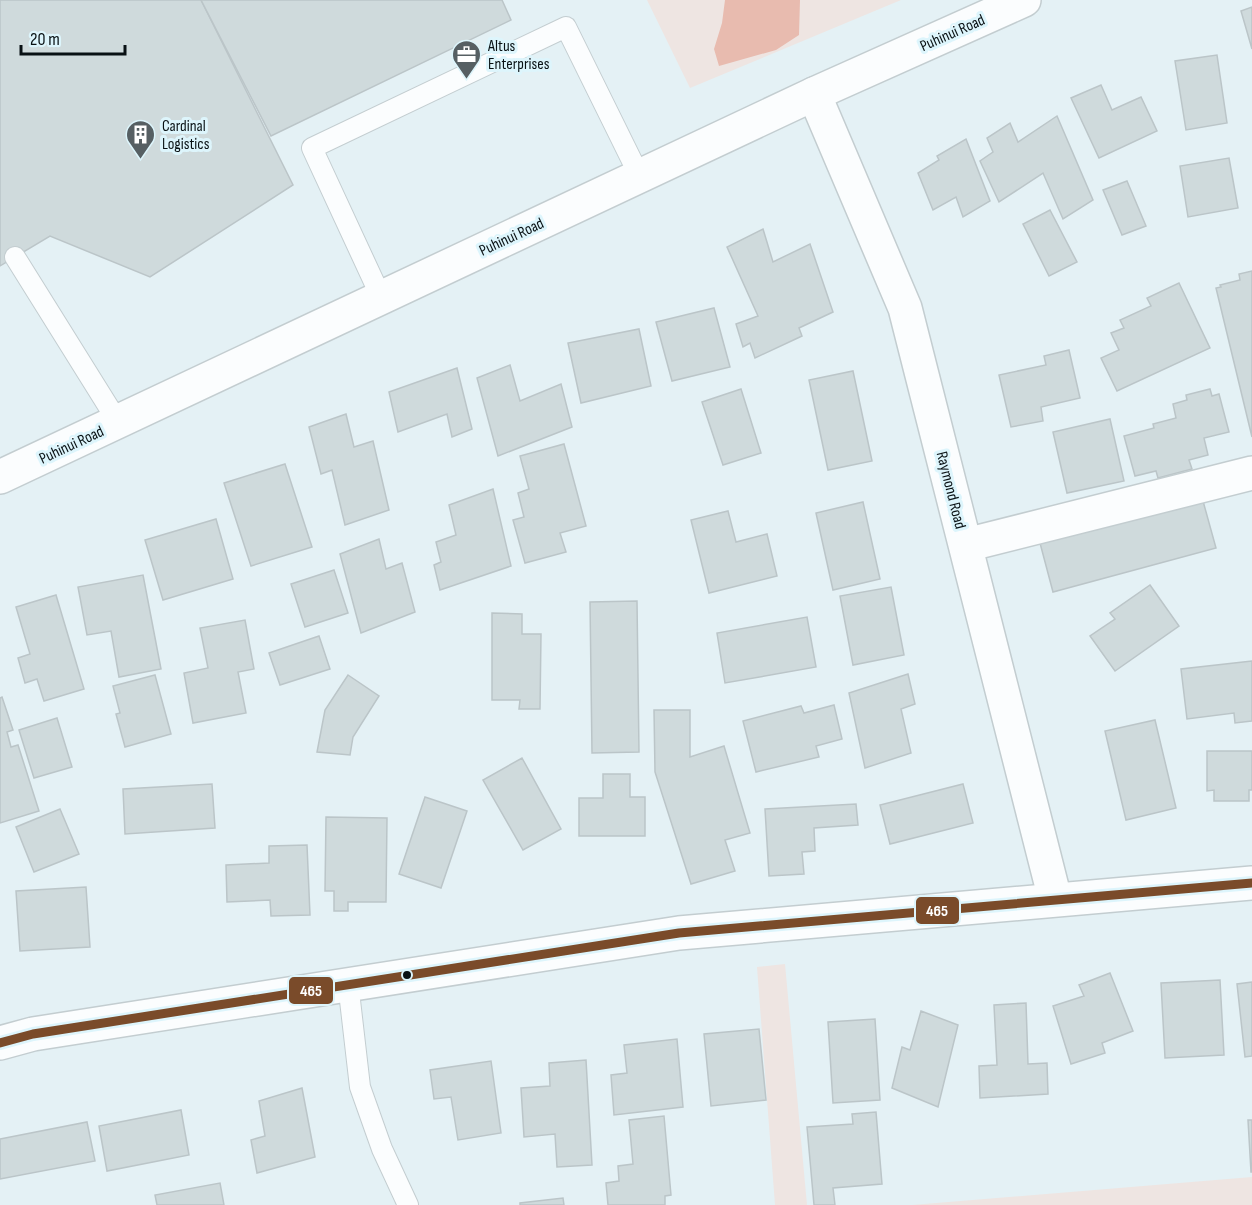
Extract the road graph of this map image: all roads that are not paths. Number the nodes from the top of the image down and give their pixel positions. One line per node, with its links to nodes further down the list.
1 (1004, 4): 2 (street, Puhinui Road)
2 (814, 94): 3 (street, Puhinui Road); 9 (street, Raymond Road)
3 (640, 177): 5 (street, Puhinui Road); 5 (lane)
4 (15, 257): 6 (lane)
5 (381, 297): 6 (street, Puhinui Road)
6 (118, 422): 8 (street, Puhinui Road)
7 (1252, 473): 9 (street)
8 (0, 477)
9 (966, 545): 11 (street, Raymond Road)
10 (1252, 883): 11 (street)
11 (1054, 899): 12 (street)
12 (348, 983): 13 (street); 14 (lane)
13 (0, 1043)
14 (408, 1205)

